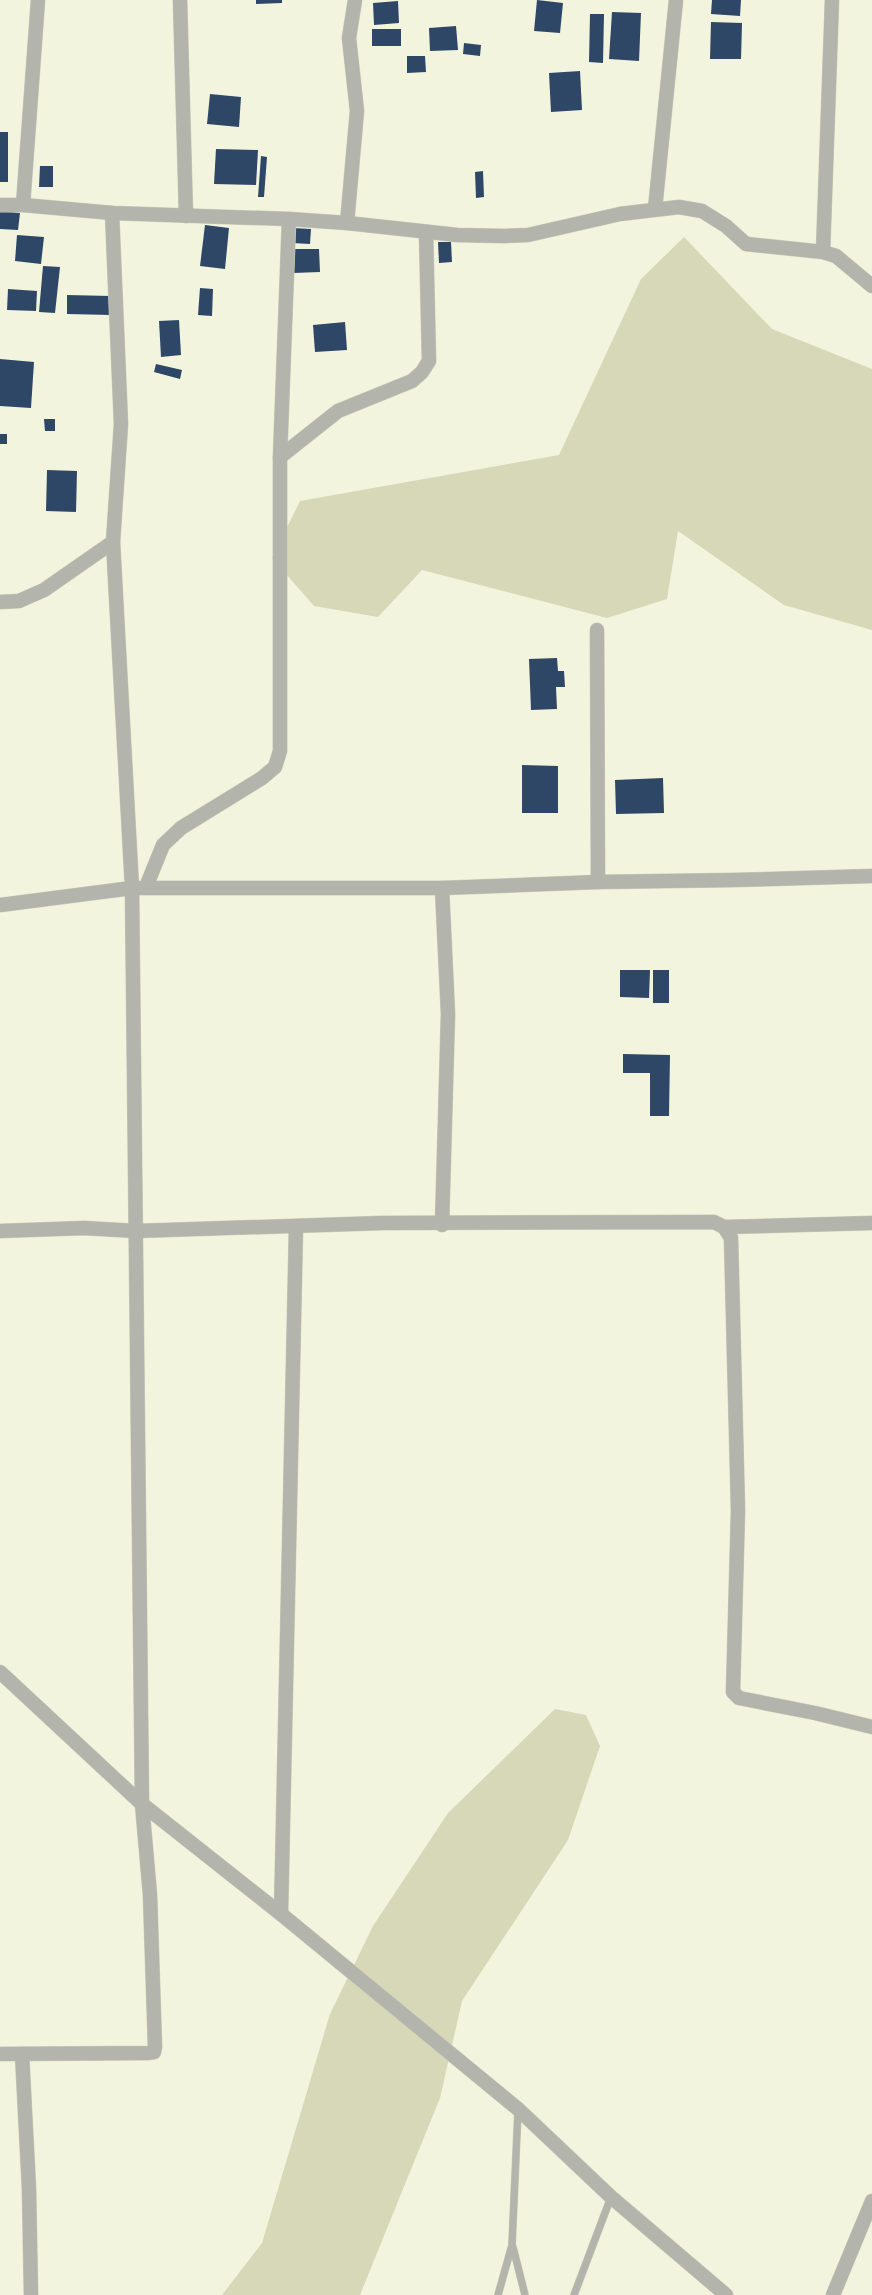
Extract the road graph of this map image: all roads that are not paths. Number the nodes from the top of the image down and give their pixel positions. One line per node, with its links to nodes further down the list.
1 (38, 0): 7 (street)
2 (180, 0): 10 (street)
3 (355, 0): 12 (street)
4 (676, 0): 8 (street)
5 (832, 0): 14 (street)
6 (0, 205): 7 (street)
7 (23, 205): 9 (street)
8 (655, 209): 13 (street); 14 (street)
9 (112, 213): 10 (street); 17 (street)
10 (186, 216): 11 (street)
11 (289, 219): 12 (street); 16 (street)
12 (347, 223): 13 (street)
13 (426, 232): 16 (street)
14 (823, 252): 15 (street)
15 (872, 286)
16 (280, 457): 22 (street)
17 (113, 542): 18 (street); 23 (street)
18 (0, 602)
19 (596, 630): 21 (street)
20 (872, 876): 21 (street)
21 (598, 882): 24 (street)
22 (146, 887): 23 (street); 24 (street)
23 (132, 888): 25 (street); 31 (street)
24 (442, 888): 27 (street)
25 (0, 905)
26 (872, 1224): 29 (street)
27 (442, 1225): 28 (street); 29 (street)
28 (296, 1227): 31 (street); 35 (street)
29 (724, 1227): 33 (street)
30 (0, 1231): 31 (street)
31 (136, 1231): 34 (street)
32 (0, 1672): 34 (street)
33 (872, 1727)
34 (142, 1804): 35 (street); 37 (street)
35 (281, 1914): 38 (street)
36 (0, 2054): 37 (street)
37 (22, 2054): 42 (street)
38 (518, 2109): 39 (street); 41 (lane)
39 (611, 2197): 45 (lane); 46 (street)
40 (872, 2201): 47 (street)
41 (512, 2244): 43 (lane); 44 (lane)
42 (31, 2295)
43 (498, 2295)
44 (525, 2295)
45 (574, 2295)
46 (726, 2295)
47 (833, 2295)

